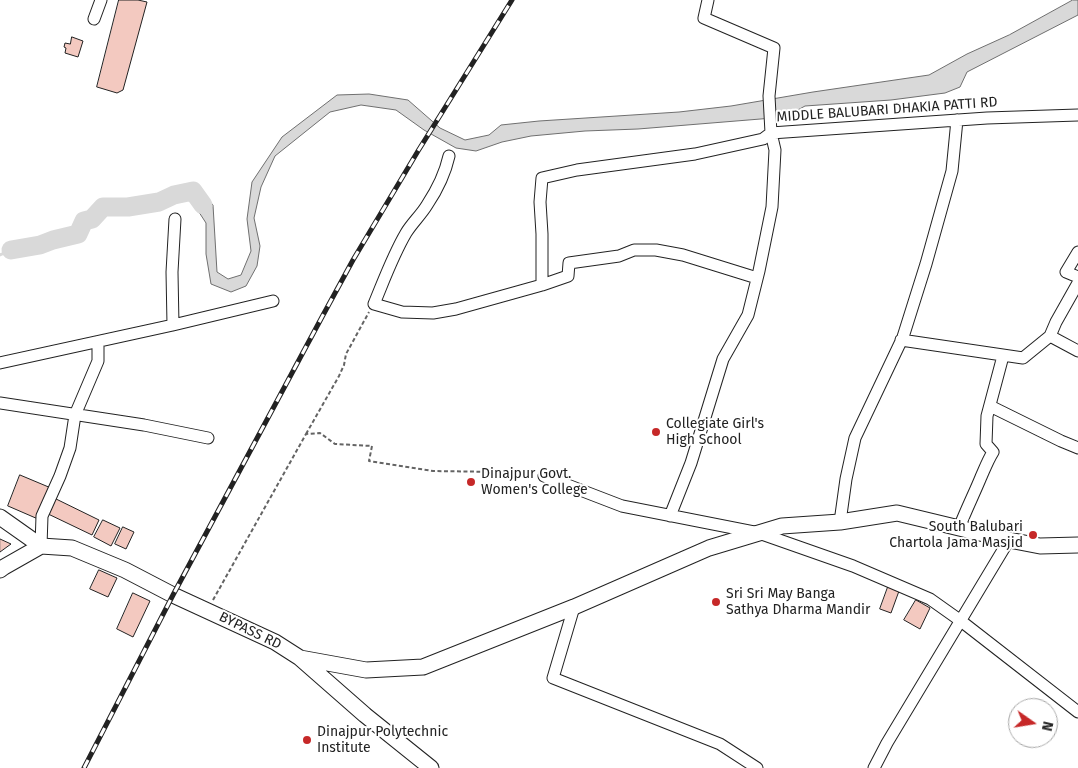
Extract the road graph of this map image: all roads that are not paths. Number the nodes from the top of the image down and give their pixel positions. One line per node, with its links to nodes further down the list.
1 (101, 0): 3 (street)
2 (708, 0): 6 (street)
3 (94, 19)
4 (1078, 115): 5 (street, MIDDLE BALUBARI DHAKIA PATTI RD)
5 (957, 120): 6 (street, MIDDLE BALUBARI DHAKIA PATTI RD); 17 (street)
6 (771, 133): 11 (street); 13 (street, MIDDLE BALUBARI DHAKIA PATTI RD)
7 (449, 156): 13 (street)
8 (175, 219): 15 (street)
9 (1078, 252): 10 (street)
10 (1078, 277)
11 (757, 278): 13 (street); 28 (street)
12 (1078, 283): 16 (street)
13 (542, 285)
14 (273, 301): 15 (street)
15 (173, 325): 18 (street)
16 (1050, 336): 19 (street); 20 (street)
17 (901, 340): 20 (street); 30 (street)
18 (98, 342): 21 (street); 24 (street)
19 (1078, 351)
20 (1003, 356): 23 (street)
21 (0, 363)
22 (0, 403): 24 (street)
23 (990, 406): 26 (street); 31 (street)
24 (76, 415): 25 (street); 35 (street)
25 (208, 438)
26 (1078, 448)
27 (544, 476): 28 (street)
28 (670, 516): 32 (street)
29 (0, 517): 35 (main road)
30 (840, 522): 31 (main road); 32 (main road)
31 (959, 528): 33 (main road)
32 (759, 533): 37 (main road); 38 (street)
33 (1009, 540): 34 (main road); 38 (street)
34 (1078, 545)
35 (41, 546): 36 (main road); 39 (main road, BYPASS RD)
36 (0, 570)
37 (574, 607): 39 (main road); 42 (street)
38 (961, 620): 40 (street); 43 (street)
39 (300, 658): 41 (main road, BYPASS RD)
40 (1078, 712)
41 (431, 768)
42 (757, 768)
43 (874, 768)

